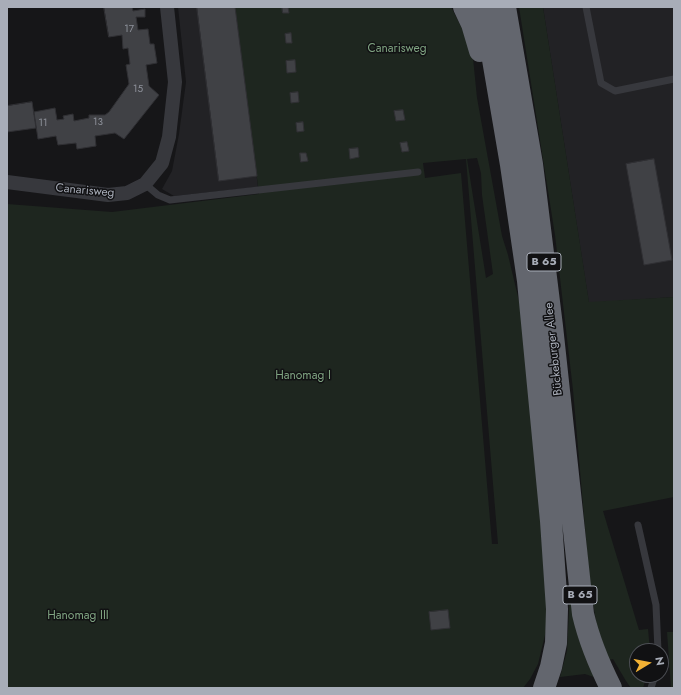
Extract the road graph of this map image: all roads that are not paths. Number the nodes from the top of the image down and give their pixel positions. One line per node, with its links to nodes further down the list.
1 (168, 7): 9 (street, Canarisweg)
2 (464, 7): 10 (highway)
3 (484, 7): 10 (highway, Bückeburger Allee / B 65)
4 (505, 7): 14 (highway, Bückeburger Allee / B 65)
5 (586, 7): 6 (lane)
6 (674, 79)
7 (418, 172): 9 (lane)
8 (7, 182): 9 (street, Canarisweg)
9 (145, 184)
10 (528, 281): 13 (highway, Bückeburger Allee / B 65)
11 (638, 525): 12 (lane)
12 (658, 643)
13 (544, 688)
14 (611, 688)

